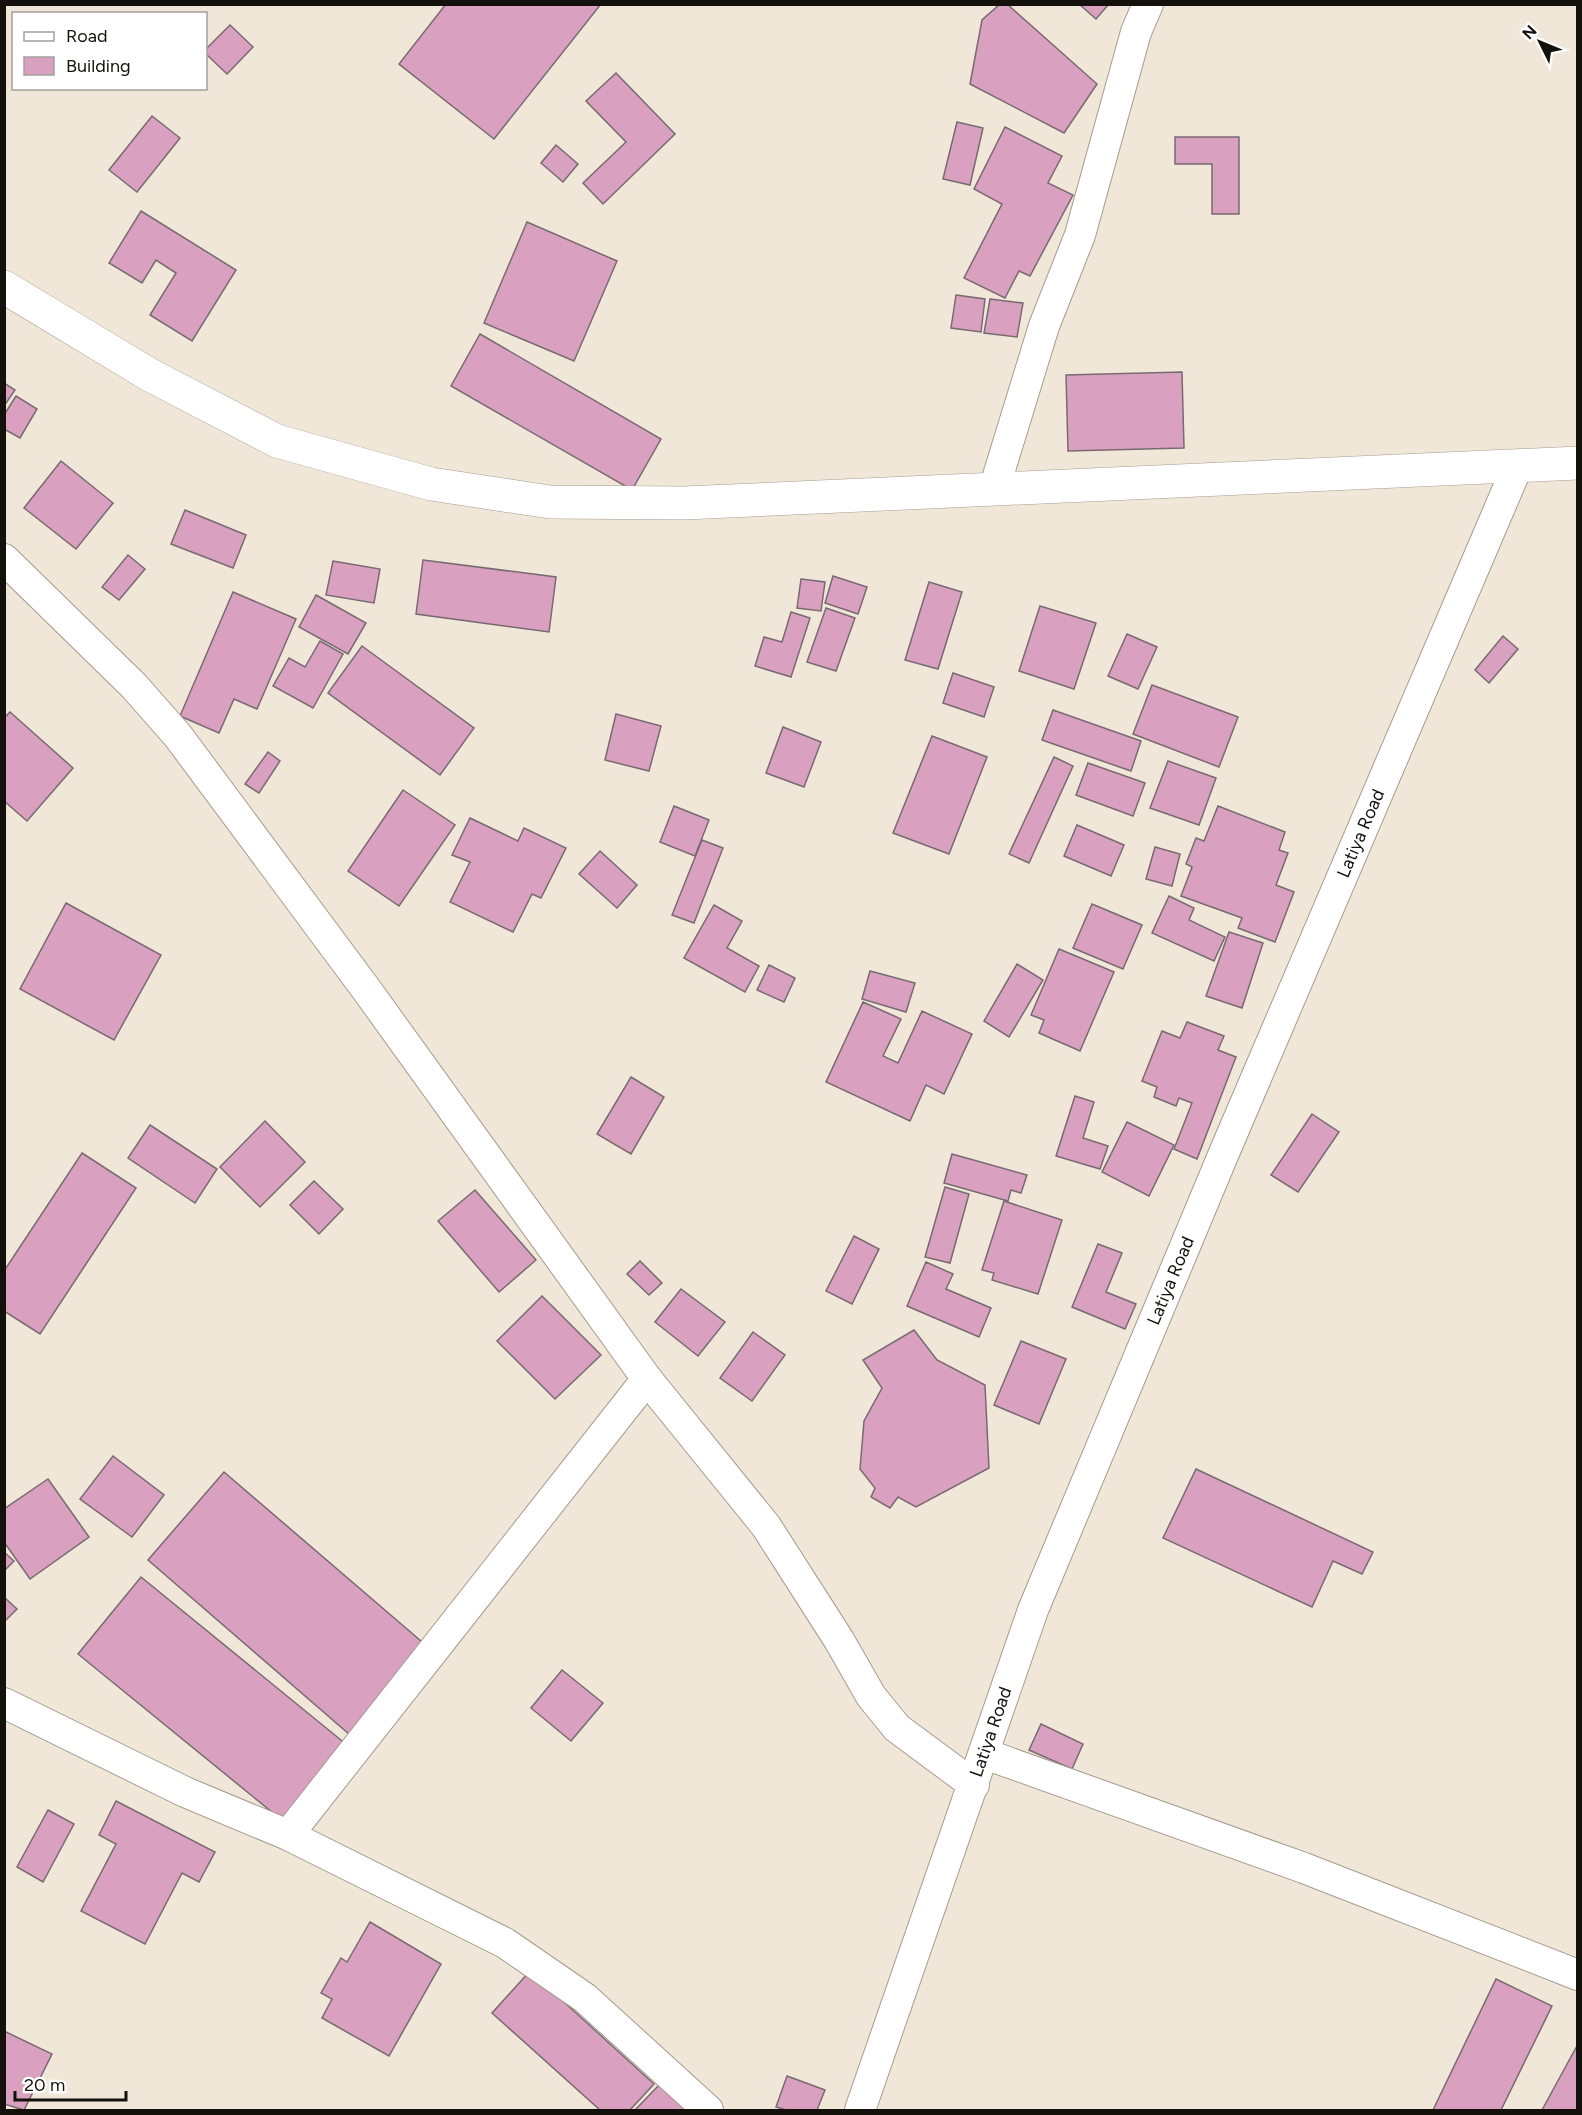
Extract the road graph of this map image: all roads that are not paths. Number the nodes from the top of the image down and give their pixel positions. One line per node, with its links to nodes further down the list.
1 (1148, 4): 5 (street)
2 (4, 287): 5 (street)
3 (1578, 463): 4 (street)
4 (1518, 465): 5 (street); 9 (street, Latiya Road)
5 (994, 489)
6 (4, 559): 7 (street)
7 (647, 1379): 10 (street); 11 (street)
8 (4, 1703): 11 (street)
9 (985, 1754): 10 (street, Latiya Road); 12 (street)
10 (974, 1785): 14 (street, Latiya Road)
11 (288, 1835): 13 (street)
12 (1578, 1976)
13 (708, 2110)
14 (860, 2110)

